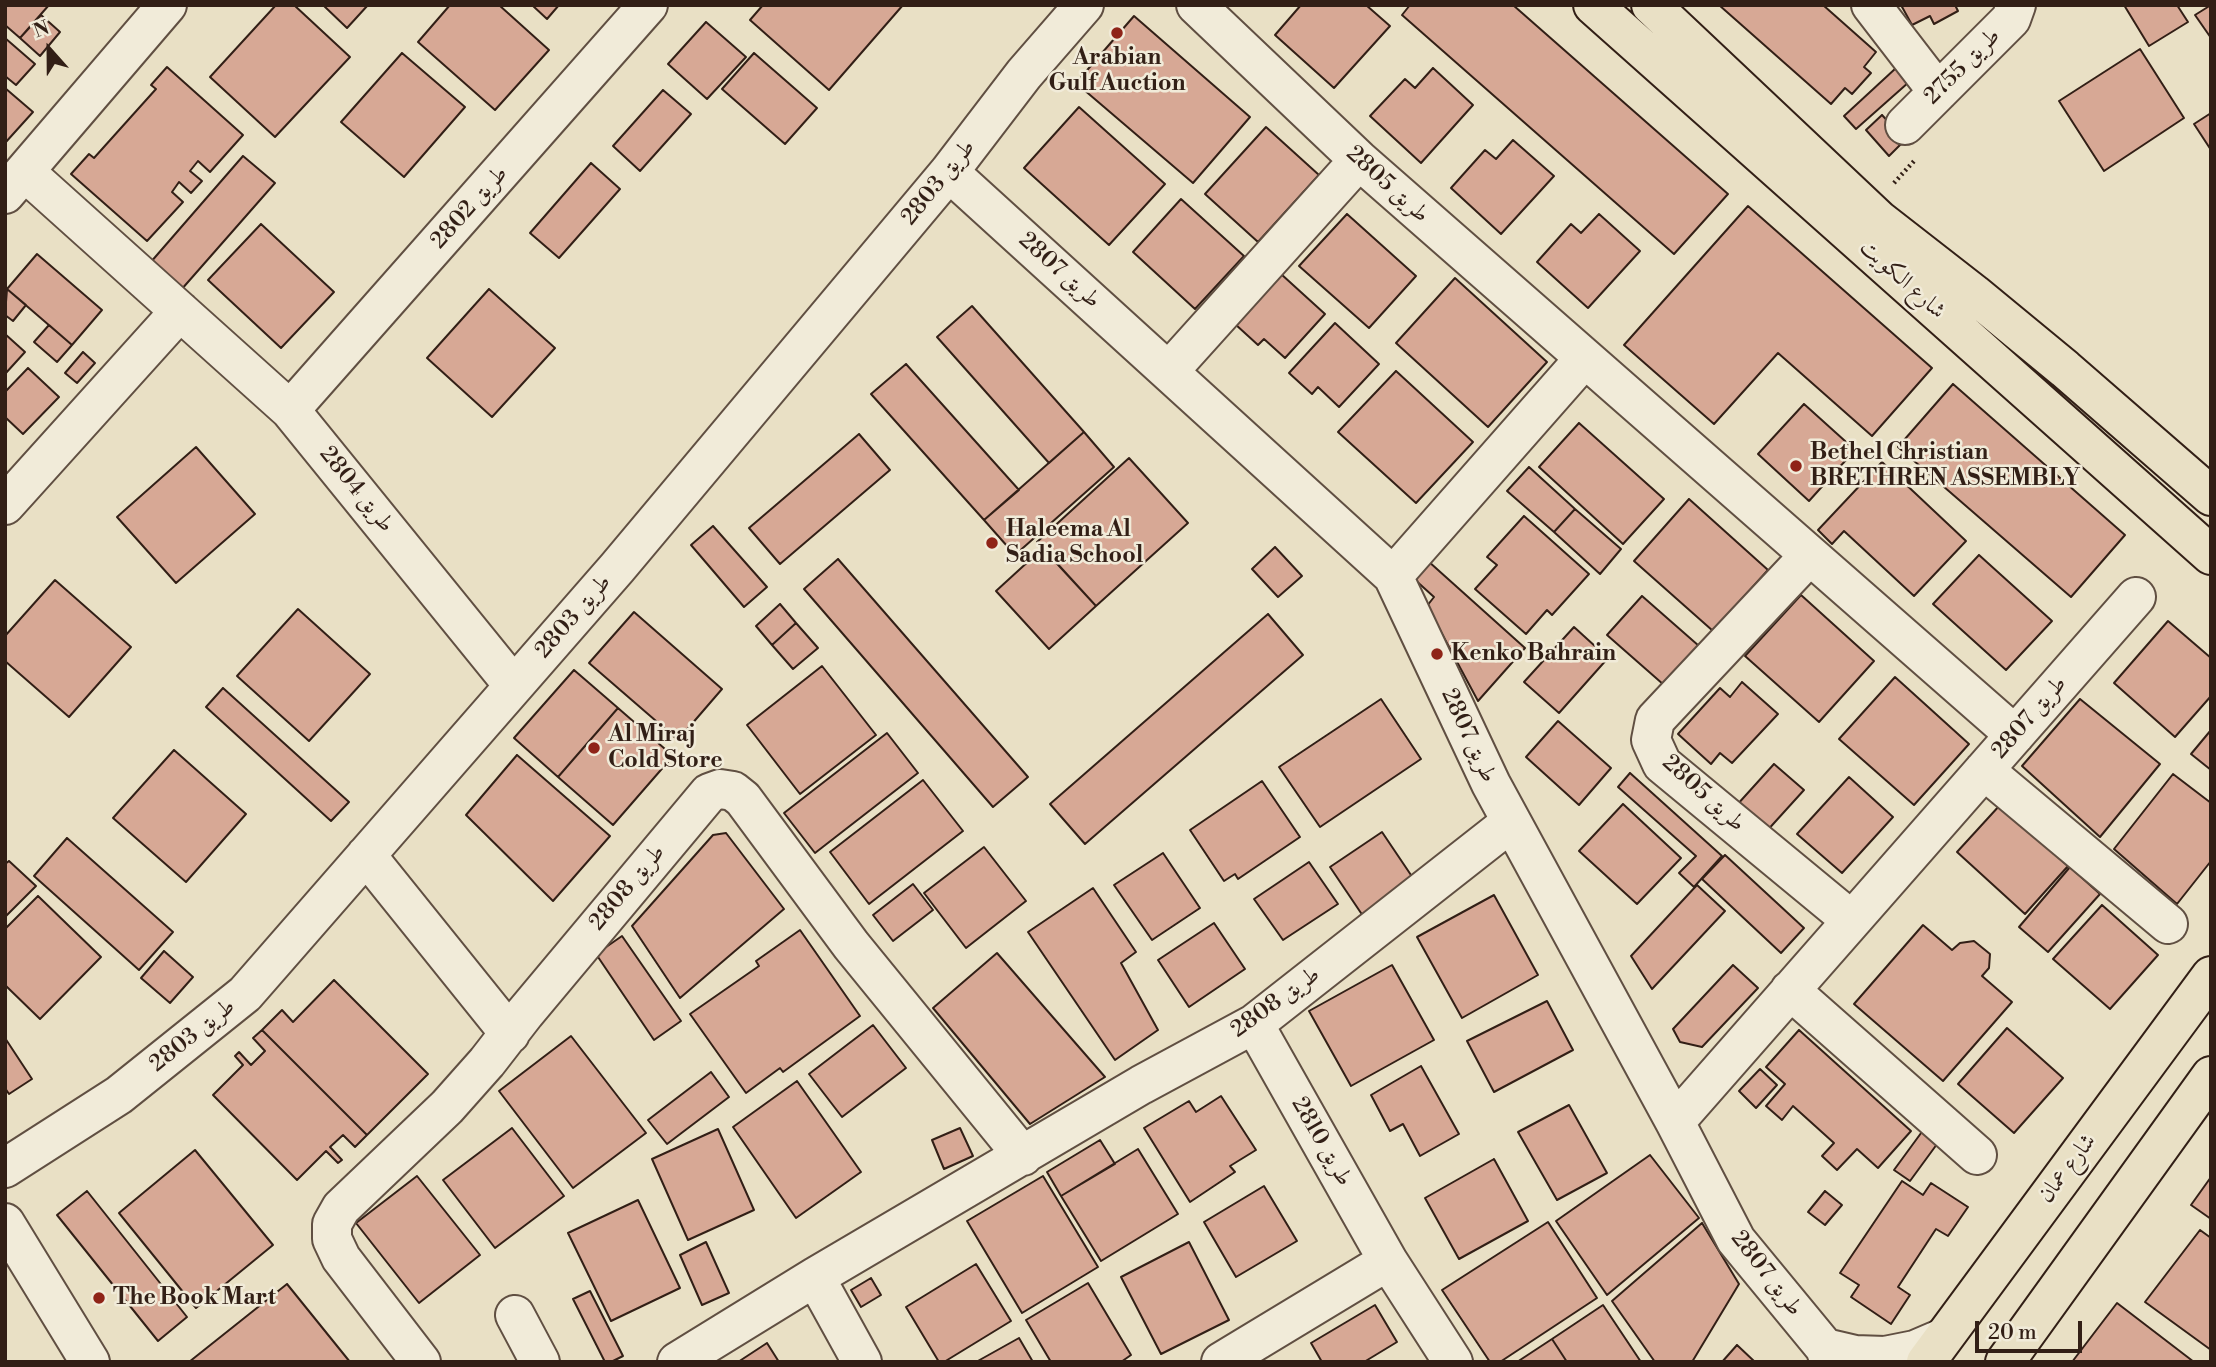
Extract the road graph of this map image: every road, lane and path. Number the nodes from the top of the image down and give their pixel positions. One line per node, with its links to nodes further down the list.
1 (167, 5): 13 (street)
2 (648, 5): 18 (street, طريق 2802)
3 (1084, 5): 12 (street, طريق 2803)
4 (1196, 5): 11 (street, طريق 2805)
5 (1593, 5): 21 (main road, شارع الكويت)
6 (1651, 5): 14 (main road, شارع الكويت)
7 (1871, 5): 9 (street)
8 (2016, 5): 9 (street, طريق 2755)
9 (1938, 92): 10 (street, طريق 2755)
10 (1905, 125): 14 (path)
11 (1359, 160): 16 (street, طريق 2805); 17 (street)
12 (949, 172): 17 (street, طريق 2807); 25 (street, طريق 2803)
13 (15, 183): 15 (street, طريق 2804)
14 (1868, 210): 19 (main road, شارع الكويت)
15 (180, 311): 18 (street, طريق 2804); 20 (street)
16 (1584, 359): 22 (street, طريق 2805); 23 (street)
17 (1169, 371): 23 (street, طريق 2807)
18 (290, 410): 25 (street, طريق 2804)
19 (2211, 496)
20 (5, 505)
21 (2211, 555)
22 (1809, 556): 26 (street, طريق 2805); 30 (street, طريق 2805)
23 (1393, 576): 28 (street, طريق 2807)
24 (2136, 597): 26 (street, طريق 2807)
25 (514, 686): 29 (street, طريق 2803)
26 (2015, 735): 27 (street, طريق 2807)
27 (1984, 769): 30 (street, طريق 2807); 31 (street)
28 (1510, 823): 34 (street, طريق 2808); 37 (street, طريق 2807)
29 (366, 855): 35 (street); 40 (street, طريق 2803)
30 (1851, 920): 33 (street, طريق 2807)
31 (2168, 923)
32 (2211, 976): 45 (main road, شارع عمان)
33 (1790, 990): 37 (street, طريق 2807); 38 (street)
34 (1254, 1024): 39 (street, طريق 2808); 42 (street, طريق 2810)
35 (510, 1034): 39 (street, طريق 2808); 48 (street, طريق 2808)
36 (2211, 1076): 54 (main road)
37 (1675, 1122): 46 (street, طريق 2807)
38 (1977, 1155)
39 (1023, 1156): 43 (street, طريق 2808)
40 (5, 1168)
41 (5, 1223): 47 (street)
42 (1388, 1261): 52 (street); 53 (street, طريق 2810)
43 (815, 1277): 50 (street, طريق 2808); 51 (street)
44 (514, 1315): 49 (street)
45 (1934, 1350): 46 (street, طريق 2807)
46 (1828, 1355)
47 (90, 1362)
48 (421, 1362)
49 (540, 1362)
50 (677, 1362)
51 (862, 1362)
52 (1220, 1362)
53 (1453, 1362)
54 (2005, 1362)

